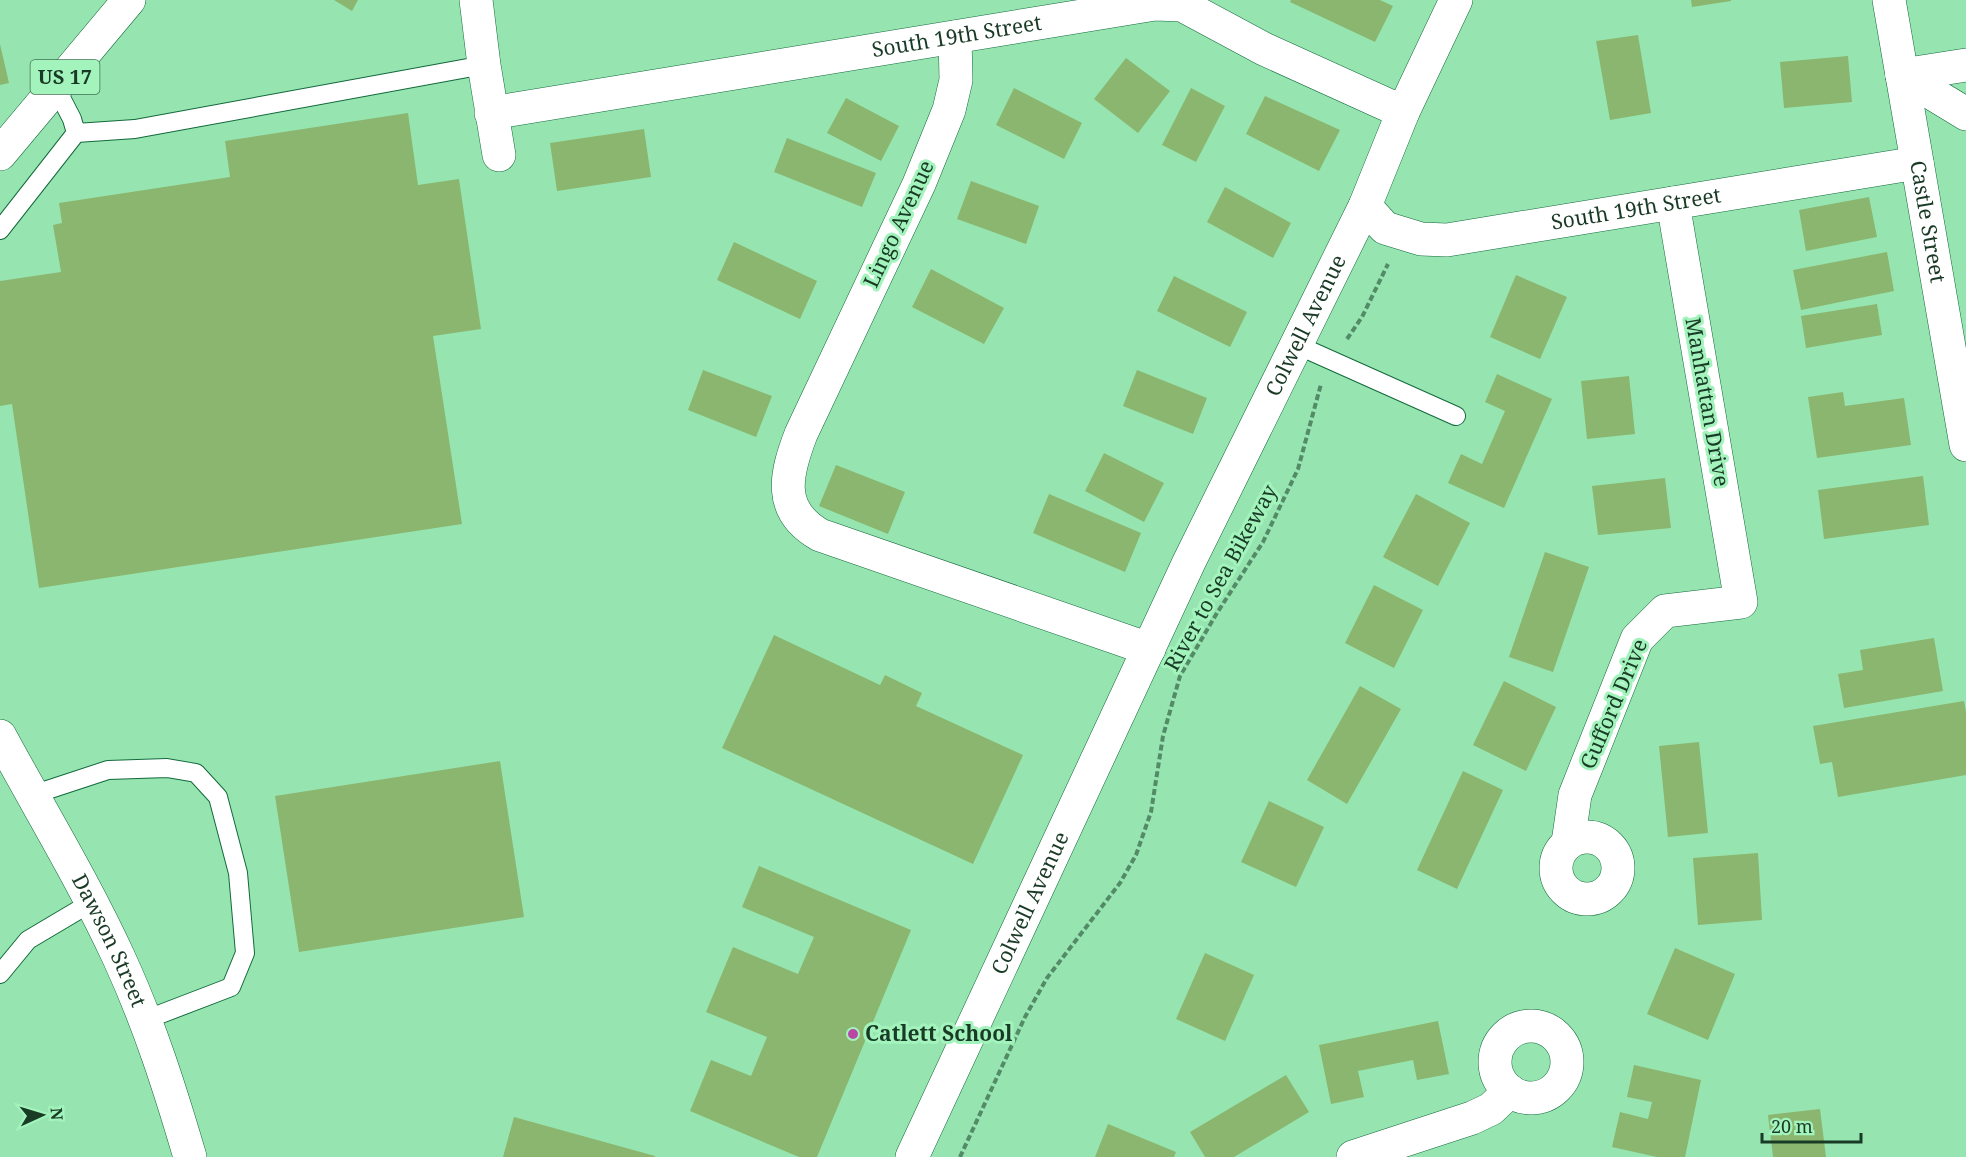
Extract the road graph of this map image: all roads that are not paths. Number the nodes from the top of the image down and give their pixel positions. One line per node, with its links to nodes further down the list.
1 (476, 0): 7 (street)
2 (1456, 0): 11 (street, Colwell Avenue)
3 (1889, 0): 9 (street, Castle Street)
4 (1181, 3): 6 (street, South 19th Street); 11 (street, South 19th Street)
5 (120, 4): 10 (street, US 17)
6 (955, 37): 12 (street, South 19th Street); 25 (street, Lingo Avenue)
7 (484, 65): 12 (street); 14 (lane)
8 (1966, 65): 9 (street)
9 (1902, 75): 13 (street); 17 (street, Castle Street)
10 (56, 88): 14 (lane); 15 (street, US 17)
11 (1403, 112): 19 (street, Colwell Avenue)
12 (491, 113): 16 (street)
13 (1966, 114)
14 (76, 133): 20 (lane)
15 (0, 154)
16 (499, 155)
17 (1917, 164): 18 (street, South 19th Street); 23 (street, Castle Street)
18 (1672, 203): 19 (street, South 19th Street); 24 (street, Manhattan Drive)
19 (1365, 206): 21 (street, Colwell Avenue)
20 (0, 230)
21 (1297, 345): 22 (lane); 25 (street, Colwell Avenue)
22 (1456, 416)
23 (1966, 445)
24 (1741, 602): 28 (street, Gufford Drive)
25 (1149, 649): 34 (street, Colwell Avenue)
26 (0, 736): 27 (street, Dawson Street)
27 (33, 795): 29 (street, Dawson Street); 31 (lane)
28 (1568, 843)
29 (92, 902): 30 (lane); 31 (street, Dawson Street)
30 (0, 974)
31 (145, 1020): 33 (street, Dawson Street)
32 (1510, 1091): 35 (street)
33 (190, 1157)
34 (912, 1157)
35 (1353, 1157)

